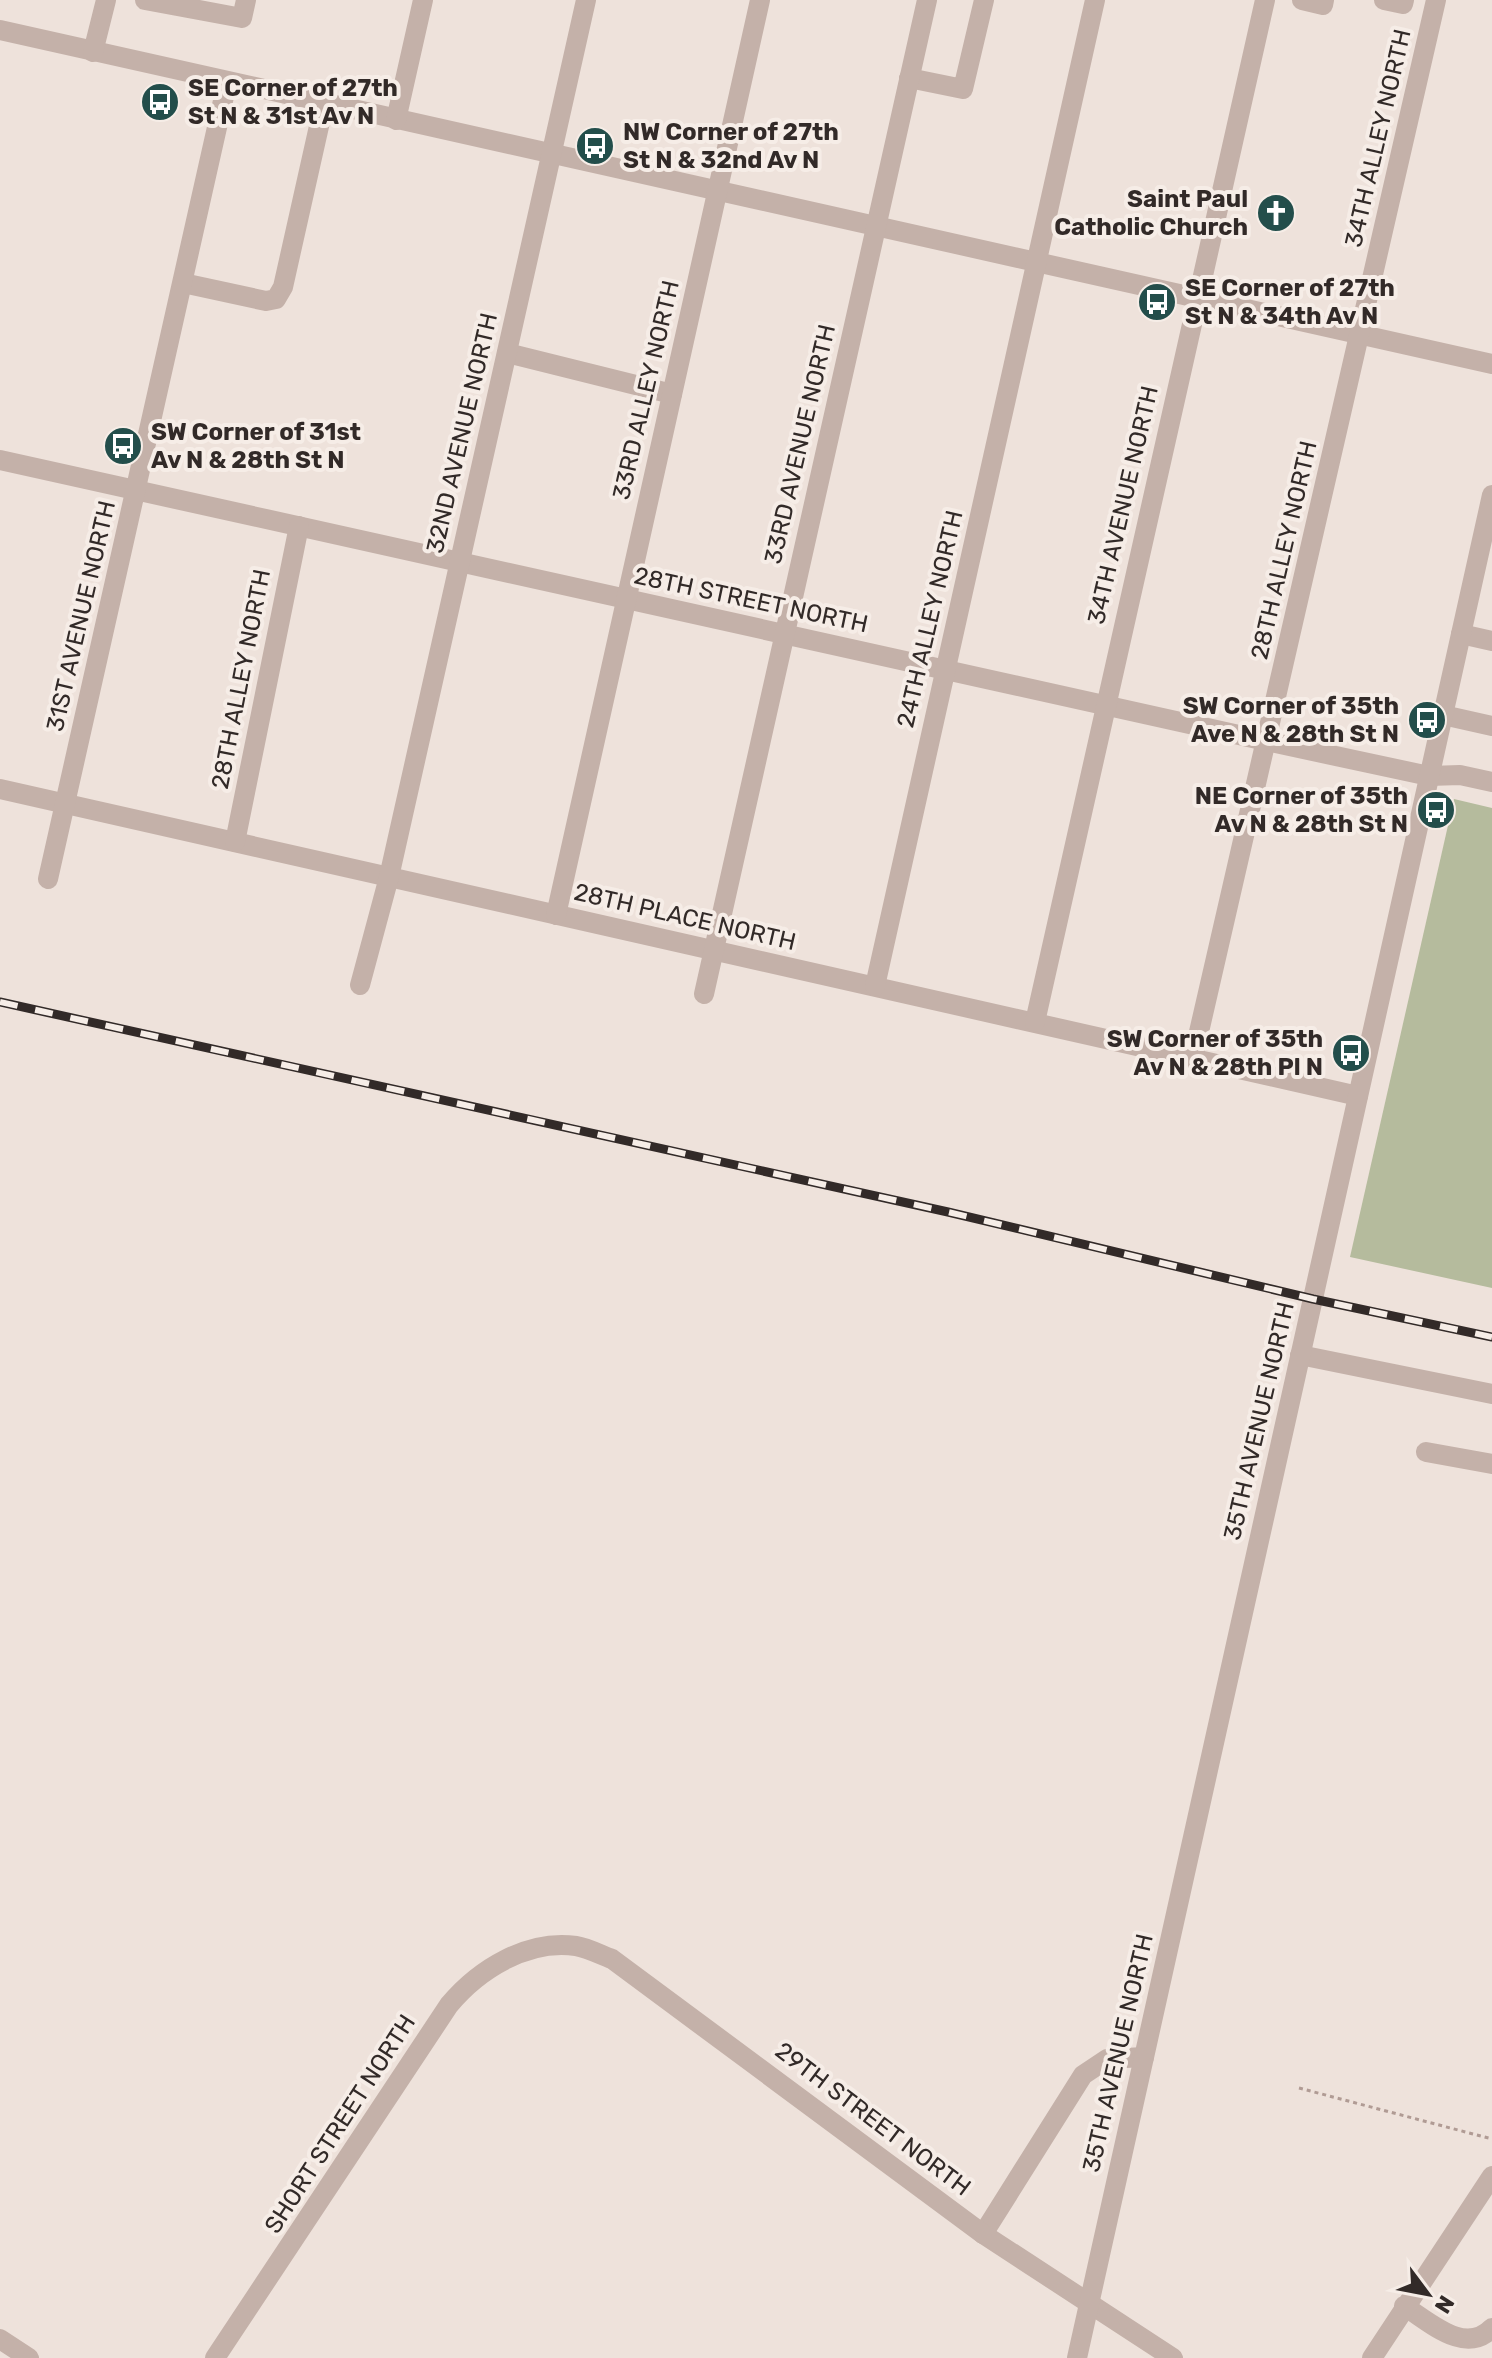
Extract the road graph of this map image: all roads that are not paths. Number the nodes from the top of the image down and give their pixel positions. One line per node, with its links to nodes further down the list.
1 (106, 0): 17 (street)
2 (145, 0): 15 (street)
3 (423, 0): 21 (street)
4 (586, 0): 22 (street, 32ND AVENUE NORTH)
5 (760, 0): 23 (street, 33RD ALLEY NORTH)
6 (927, 0): 18 (street, 33RD AVENUE NORTH)
7 (984, 0): 18 (street)
8 (1095, 0): 25 (street)
9 (1265, 0): 27 (street, 34TH AVENUE NORTH)
10 (1302, 0): 11 (street)
11 (1324, 0)
12 (1384, 0): 13 (street)
13 (1404, 0)
14 (1436, 0): 28 (street, 34TH ALLEY NORTH)
15 (244, 9)
16 (0, 30): 17 (street)
17 (93, 52): 19 (street)
18 (909, 78): 24 (street, 33RD AVENUE NORTH)
19 (227, 83): 20 (street); 26 (street, 31ST AVENUE NORTH)
20 (324, 104): 21 (street); 26 (street)
21 (396, 120): 22 (street)
22 (551, 155): 23 (street); 29 (street, 32ND AVENUE NORTH)
23 (717, 192): 24 (street); 31 (street, 33RD ALLEY NORTH)
24 (876, 227): 25 (street); 38 (street, 33RD AVENUE NORTH)
25 (1036, 263): 27 (street); 41 (street, 24TH ALLEY NORTH)
26 (183, 283): 33 (street, 31ST AVENUE NORTH)
27 (1196, 298): 28 (street); 42 (street, 34TH AVENUE NORTH)
28 (1360, 335): 30 (street); 45 (street, 28TH ALLEY NORTH)
29 (507, 353): 31 (street); 36 (street, 32ND AVENUE NORTH)
30 (1492, 364)
31 (672, 394): 37 (street, 33RD ALLEY NORTH)
32 (0, 460): 33 (street, 28TH STREET NORTH)
33 (136, 490): 35 (street, 28TH STREET NORTH); 49 (street, 31ST AVENUE NORTH)
34 (1492, 495): 39 (street, 35TH AVENUE NORTH)
35 (299, 526): 36 (street, 28TH STREET NORTH); 50 (street, 28TH ALLEY NORTH)
36 (459, 563): 37 (street, 28TH STREET NORTH); 51 (street, 32ND AVENUE NORTH)
37 (626, 600): 38 (street, 28TH STREET NORTH); 53 (street)
38 (785, 634): 41 (street, 28TH STREET NORTH); 54 (street, 33RD AVENUE NORTH)
39 (1461, 634): 40 (street); 43 (street, 35TH AVENUE NORTH)
40 (1492, 641)
41 (945, 669): 42 (street, 28TH STREET NORTH); 56 (street, 24TH ALLEY NORTH)
42 (1106, 704): 45 (street, 28TH STREET NORTH); 58 (street, 34TH AVENUE NORTH)
43 (1443, 715): 44 (street); 46 (street, 35TH AVENUE NORTH)
44 (1492, 726)
45 (1266, 741): 46 (street, 28TH STREET NORTH); 59 (street, 28TH ALLEY NORTH)
46 (1429, 776): 47 (street, 28TH STREET NORTH); 60 (street, 35TH AVENUE NORTH)
47 (1492, 782)
48 (0, 789): 49 (street, 28TH PLACE NORTH)
49 (65, 804): 50 (street, 28TH PLACE NORTH); 52 (street, 31ST AVENUE NORTH)
50 (235, 842): 51 (street, 28TH PLACE NORTH)
51 (389, 877): 53 (street, 28TH PLACE NORTH); 55 (street, 32ND AVENUE NORTH)
52 (48, 879)
53 (556, 915): 54 (street, 28TH PLACE NORTH)
54 (714, 950): 56 (street, 28TH PLACE NORTH); 57 (street, 33RD AVENUE NORTH)
55 (360, 985)
56 (875, 986): 58 (street, 28TH PLACE NORTH)
57 (704, 994)
58 (1035, 1022): 59 (street, 28TH PLACE NORTH)
59 (1193, 1058): 60 (street, 28TH PLACE NORTH)
60 (1358, 1096): 61 (street, 35TH AVENUE NORTH)
61 (1300, 1355): 62 (street); 66 (street, 35TH AVENUE NORTH)
62 (1492, 1394)
63 (1426, 1452): 64 (street)
64 (1492, 1464)
65 (535, 1946): 68 (street, 29TH STREET NORTH); 74 (street, SHORT STREET NORTH)
66 (1144, 2057): 68 (street); 69 (street, 35TH AVENUE NORTH)
67 (1492, 2176): 70 (street)
68 (983, 2234): 69 (street, 29TH STREET NORTH)
69 (1089, 2301): 75 (street, 35TH AVENUE NORTH); 76 (street, 29TH STREET NORTH)
70 (1404, 2306): 71 (street); 77 (street)
71 (1492, 2328)
72 (0, 2339): 73 (street)
73 (29, 2358)
74 (215, 2358)
75 (1077, 2358)
76 (1173, 2358)
77 (1372, 2358)

